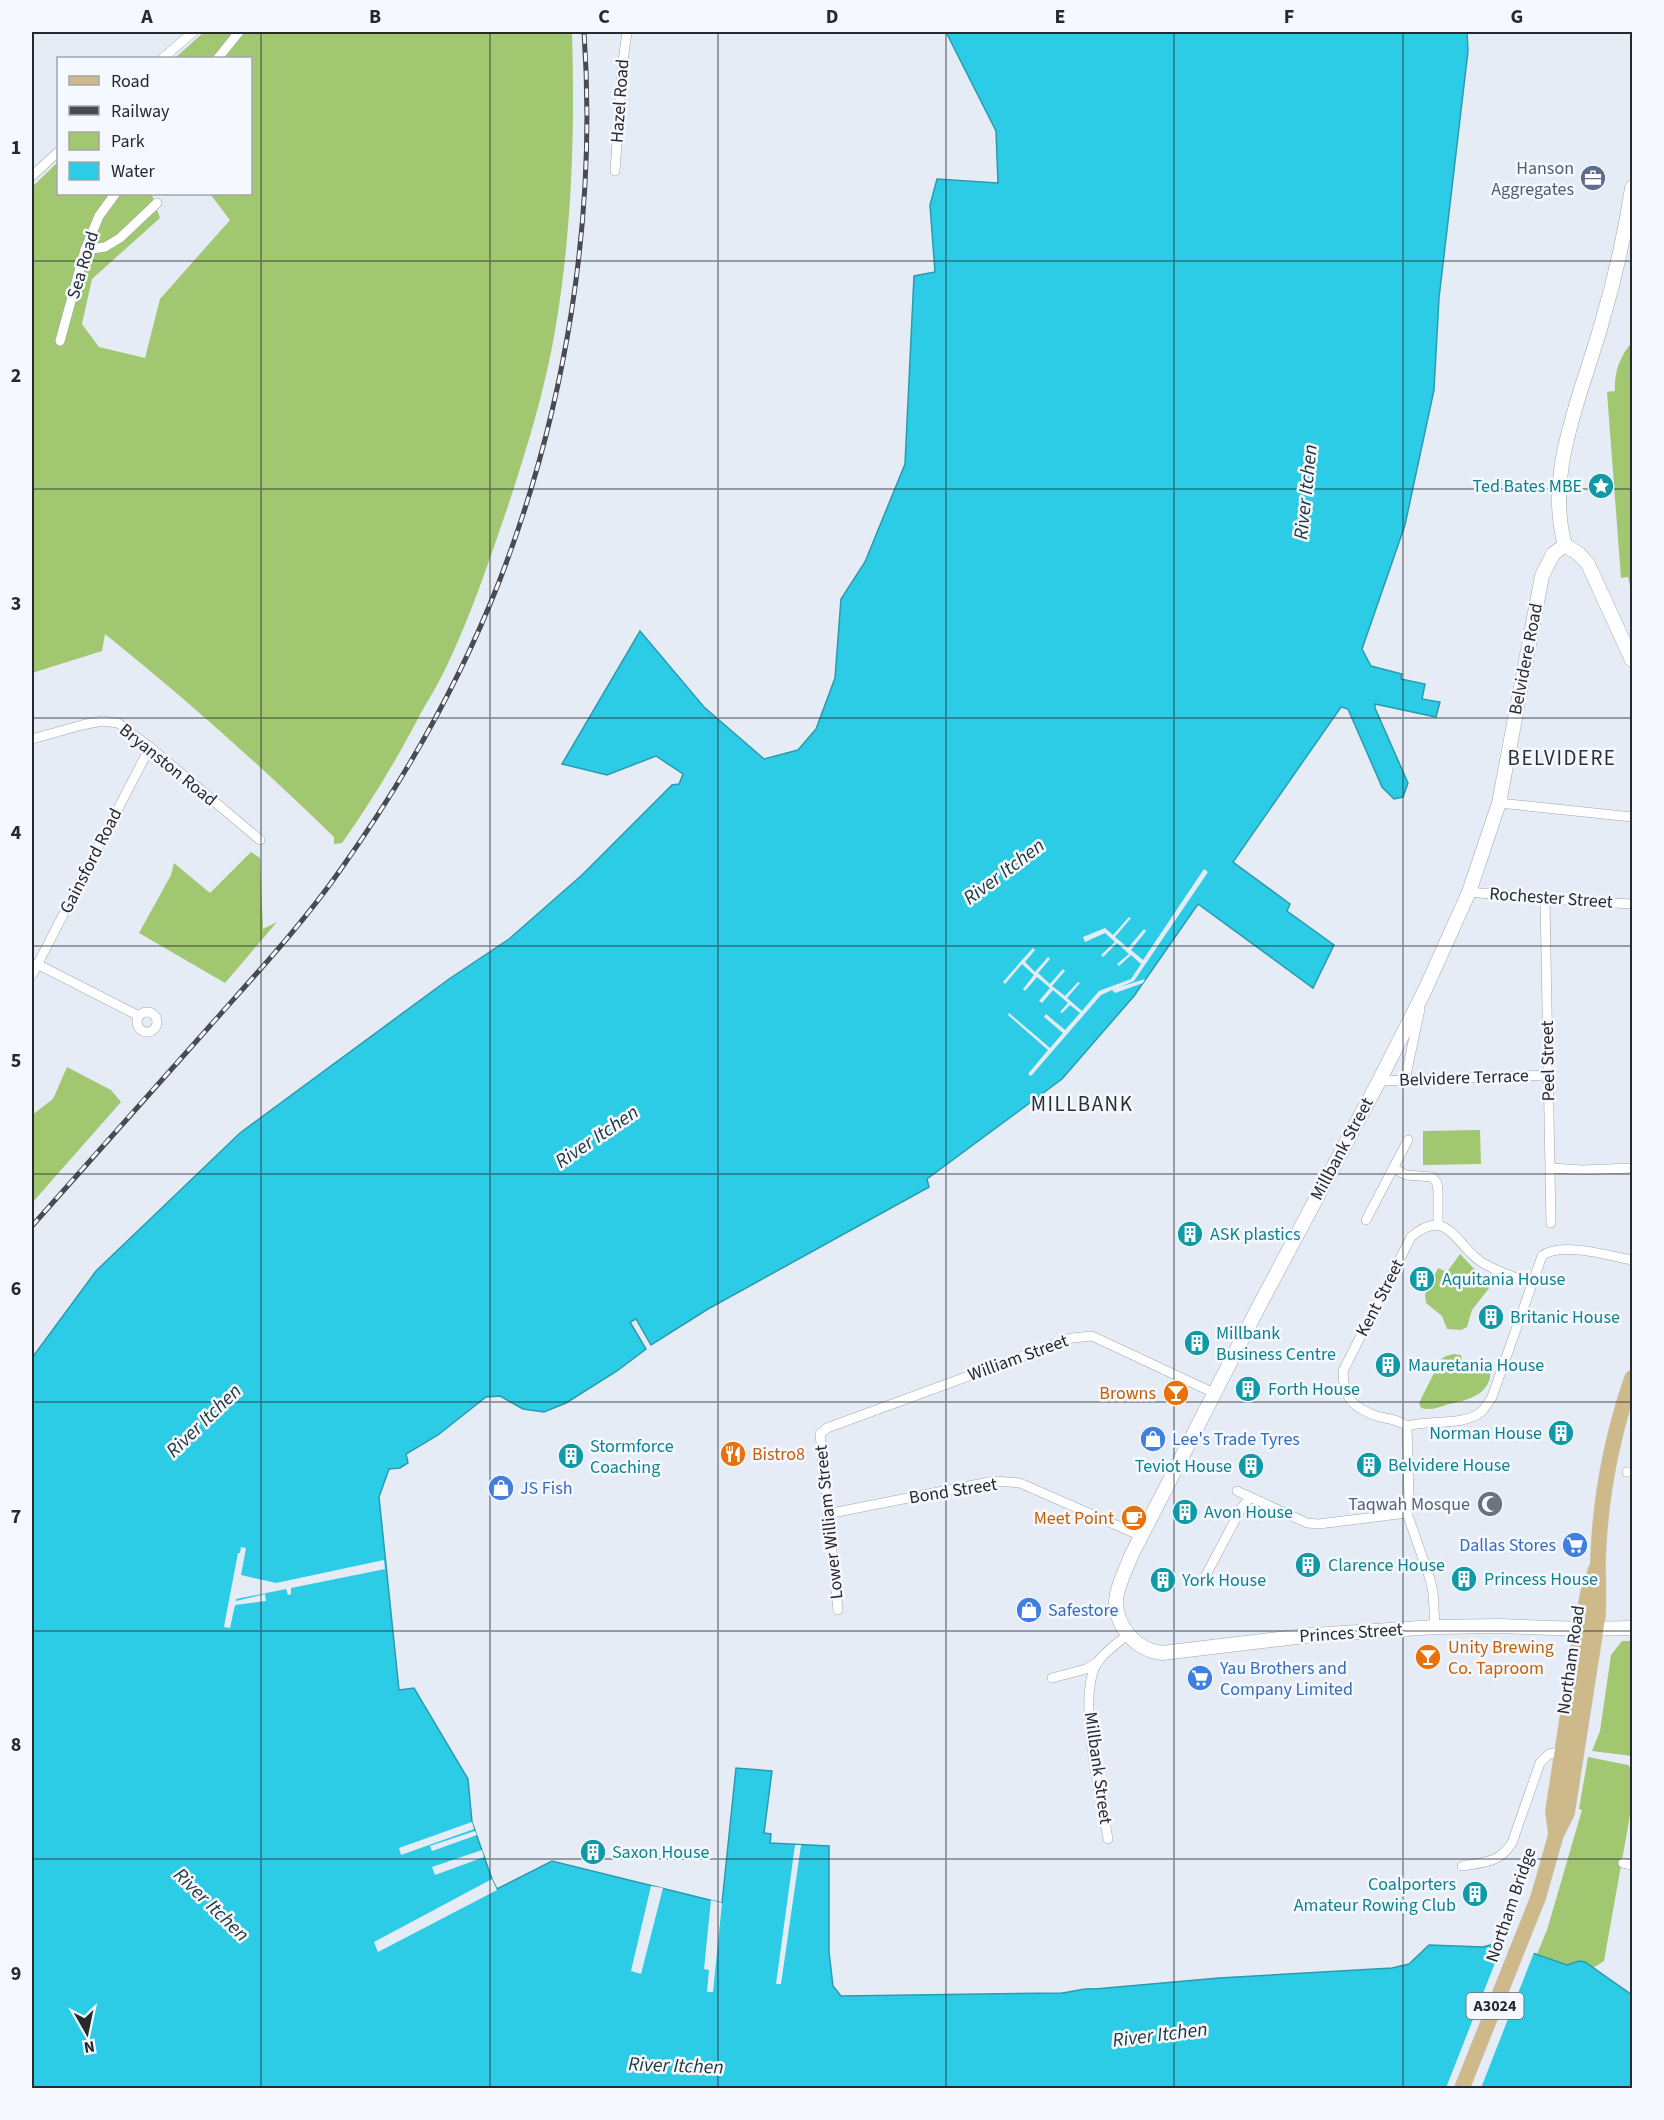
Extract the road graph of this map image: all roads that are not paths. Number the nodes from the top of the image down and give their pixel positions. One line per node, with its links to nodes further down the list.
1 (193, 32): 4 (street)
2 (239, 32): 5 (street)
3 (627, 32): 7 (street, Hazel Road)
4 (164, 57)
5 (219, 57)
6 (57, 153): 8 (street)
7 (615, 171)
8 (32, 176)
9 (1632, 189): 14 (street)
10 (114, 195): 12 (street, Sea Road)
11 (157, 203): 12 (street)
12 (85, 250): 13 (street, Sea Road)
13 (60, 341)
14 (1565, 545): 15 (street); 18 (street, Belvidere Road)
15 (1632, 660)
16 (32, 739): 17 (street, Bryanston Road)
17 (150, 747): 20 (street, Bryanston Road); 24 (street, Gainsford Road)
18 (1499, 803): 19 (street); 21 (street, Belvidere Road)
19 (1632, 817)
20 (260, 840)
21 (1469, 892): 22 (street, Rochester Street); 26 (street, Belvidere Road)
22 (1545, 899): 23 (street, Rochester Street); 28 (street, Peel Street)
23 (1632, 904)
24 (37, 964): 25 (street, Gainsford Road); 27 (street)
25 (32, 975)
26 (1424, 992): 29 (street, Belvidere Road); 30 (street, Belvidere Road)
27 (139, 1016)
28 (1549, 1075): 30 (street, Belvidere Terrace); 33 (street, Peel Street)
29 (1379, 1080): 30 (street, Belvidere Terrace); 41 (street, Millbank Street)
30 (1405, 1080)
31 (1408, 1140): 32 (street)
32 (1393, 1168): 35 (street); 37 (street)
33 (1551, 1168): 34 (street); 36 (street, Peel Street)
34 (1632, 1168)
35 (1366, 1220)
36 (1551, 1223)
37 (1438, 1225): 39 (street); 42 (street, Kent Street)
38 (1632, 1260): 39 (street, Kent Street)
39 (1531, 1284): 42 (street, Kent Street)
40 (1632, 1378): 53 (main road, Northam Road / A3024)
41 (1214, 1393): 43 (street, William Street); 48 (street, Millbank Street)
42 (1407, 1426): 46 (street)
43 (820, 1434): 47 (street, Lower William Street)
44 (1238, 1491): 45 (street)
45 (1250, 1498): 46 (street); 49 (street)
46 (1407, 1513): 51 (street)
47 (827, 1514): 48 (street, Bond Street); 50 (street, Lower William Street)
48 (1141, 1536): 54 (street, Millbank Street)
49 (1206, 1575)
50 (838, 1610)
51 (1435, 1627): 53 (street, Princes Street); 54 (street, Princes Street)
52 (1632, 1628): 53 (street, Princes Street)
53 (1588, 1629): 57 (main road, Northam Road / A3024)
54 (1127, 1635): 55 (street)
55 (1098, 1662): 56 (street); 58 (street, Millbank Street)
56 (1052, 1678)
57 (1570, 1751): 59 (street); 60 (main road, Northam Bridge / A3024)
58 (1108, 1839)
59 (1462, 1866)
60 (1462, 2088)

